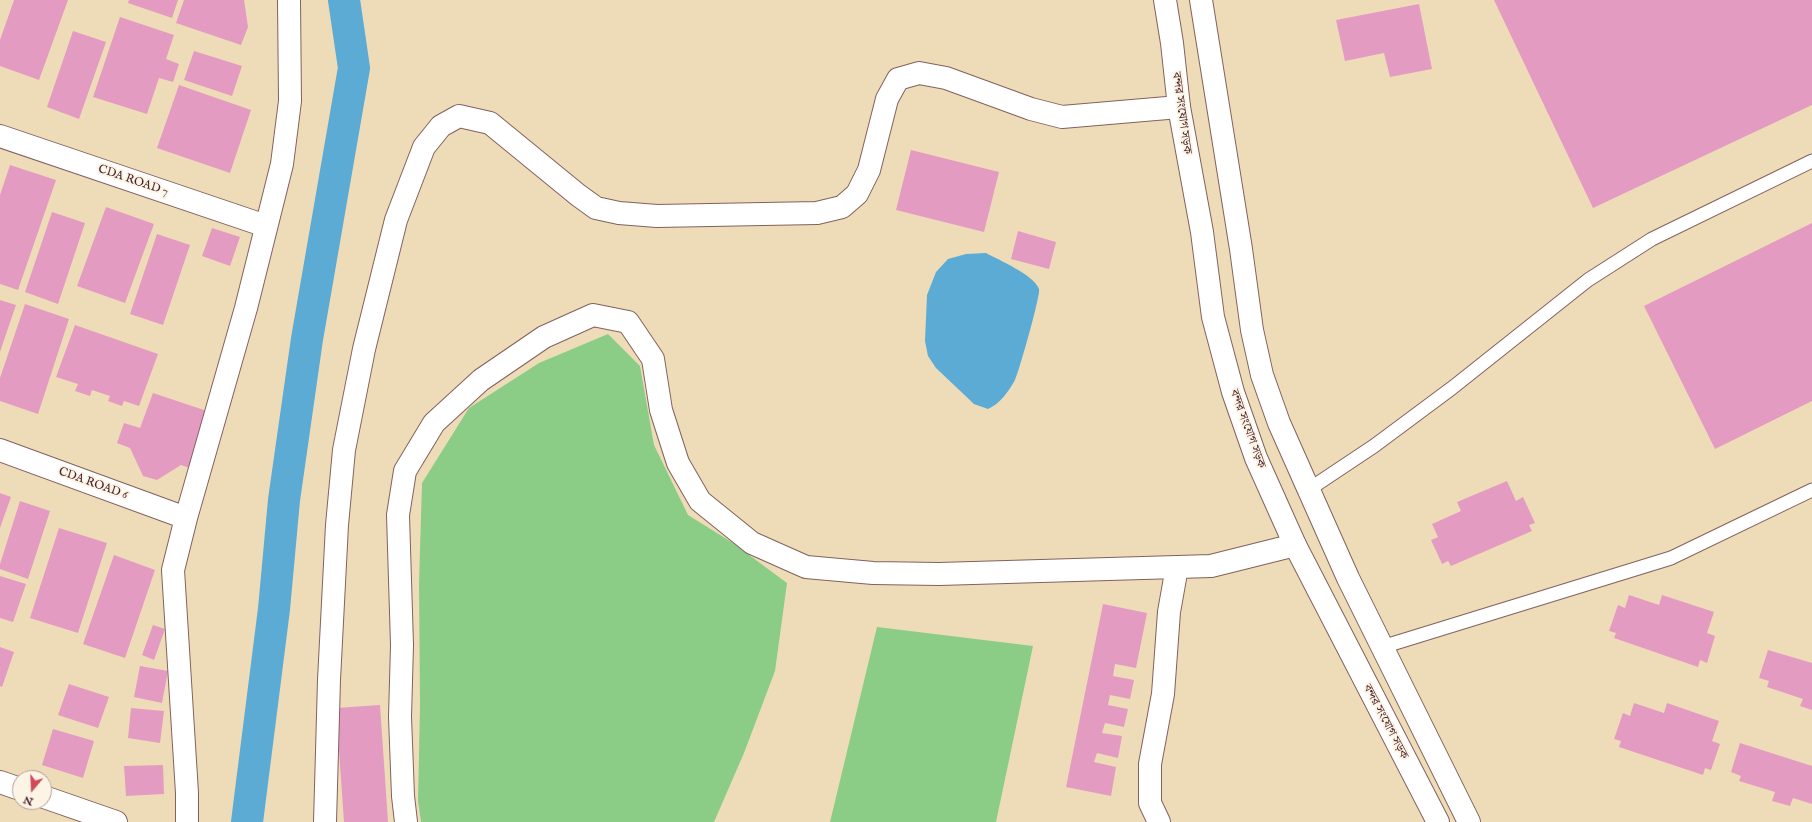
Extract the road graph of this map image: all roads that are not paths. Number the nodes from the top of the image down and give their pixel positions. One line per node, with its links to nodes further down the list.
1 (289, 0): 7 (main road)
2 (1165, 0): 4 (main road, বন্দর সংযোগ সড়ক)
3 (1201, 0): 9 (main road)
4 (1179, 107): 12 (main road, বন্দর সংযোগ সড়ক); 20 (main road)
5 (0, 136): 7 (main road, CDA ROAD 7)
6 (1812, 161): 9 (lane)
7 (266, 226): 11 (main road)
8 (0, 450): 11 (main road, CDA ROAD 6)
9 (1308, 490): 14 (main road)
10 (1812, 490): 14 (lane)
11 (186, 518): 19 (main road)
12 (1295, 545): 13 (main road); 23 (main road, বন্দর সংযোগ সড়ক)
13 (1177, 567): 21 (main road); 22 (main road)
14 (1382, 647): 24 (main road)
15 (0, 782): 16 (main road)
16 (12, 786)
17 (52, 800): 18 (main road)
18 (116, 822)
19 (187, 822)
20 (326, 822)
21 (406, 822)
22 (1159, 822)
23 (1438, 822)
24 (1469, 822)

